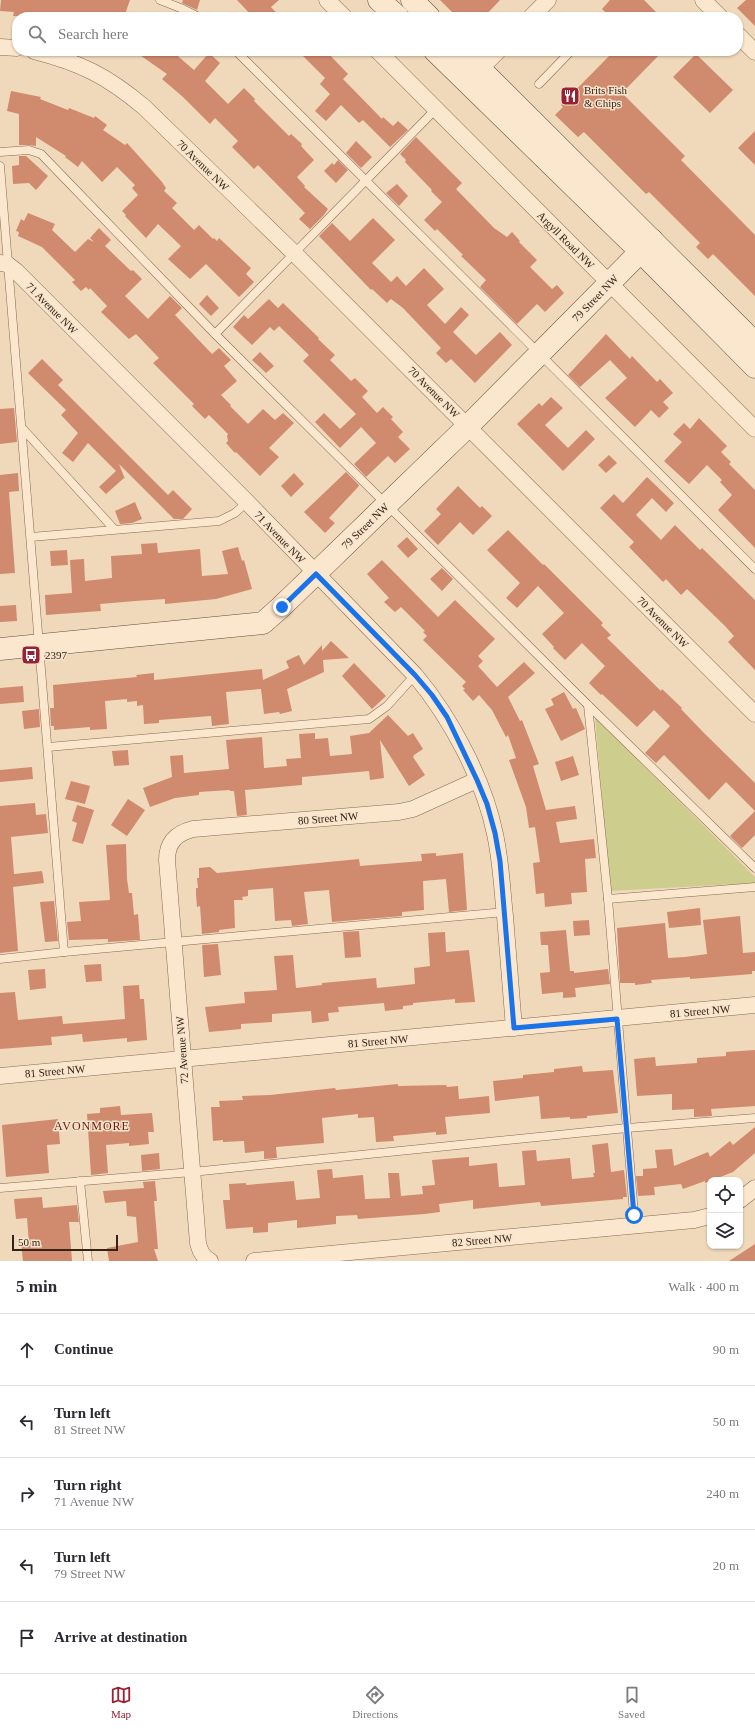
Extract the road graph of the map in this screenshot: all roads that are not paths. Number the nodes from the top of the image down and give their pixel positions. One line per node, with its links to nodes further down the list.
1 (160, 0): 7 (lane)
2 (327, 0): 8 (street)
3 (379, 0): 9 (street)
4 (412, 0): 10 (street)
5 (548, 0): 11 (street)
6 (704, 0): 12 (street)
7 (191, 12)
8 (339, 12)
9 (392, 12)
10 (424, 12)
11 (538, 12)
12 (715, 12)
13 (743, 40): 16 (street)
14 (0, 47): 15 (street)
15 (12, 48)
16 (755, 52)
17 (50, 56): 31 (street, 70 Avenue NW)
18 (241, 56): 29 (lane)
19 (383, 56): 26 (street, Argyll Road NW)
20 (442, 56): 24 (street)
21 (464, 56): 24 (street)
22 (493, 56): 24 (street)
23 (566, 56): 25 (lane)
24 (474, 75): 30 (street)
25 (539, 84)
26 (436, 108): 29 (lane); 33 (street, Argyll Road NW)
27 (0, 152): 34 (lane)
28 (0, 166): 32 (lane)
29 (366, 181): 31 (lane); 36 (lane)
30 (646, 246): 33 (street, 79 Street NW); 35 (street); 37 (street)
31 (294, 253): 34 (lane); 38 (street, 70 Avenue NW)
32 (8, 266): 39 (lane); 41 (street, 71 Avenue NW)
33 (609, 284): 36 (street, 79 Street NW); 40 (street, Argyll Road NW)
34 (215, 334): 42 (lane)
35 (755, 343)
36 (540, 354): 38 (street, 79 Street NW); 45 (lane)
37 (755, 367)
38 (468, 426): 42 (street, 79 Street NW); 51 (street, 70 Avenue NW)
39 (22, 429): 43 (lane); 44 (lane)
40 (755, 429)
41 (247, 502): 43 (lane); 46 (street, 71 Avenue NW)
42 (388, 505): 46 (street, 79 Street NW); 50 (lane)
43 (114, 529): 44 (lane)
44 (31, 537): 47 (lane)
45 (755, 569)
46 (316, 574): 47 (street, 79 Street NW); 49 (street, 71 Avenue NW)
47 (40, 645): 48 (street, 79 Street NW); 52 (lane)
48 (0, 648)
49 (415, 675): 52 (lane); 53 (street, 71 Avenue NW)
50 (588, 705): 55 (lane); 57 (lane)
51 (755, 714)
52 (48, 747): 60 (lane)
53 (477, 780): 54 (street, 80 Street NW); 58 (street, 71 Avenue NW)
54 (174, 837): 59 (street, 72 Avenue NW)
55 (755, 868)
56 (755, 888): 57 (lane)
57 (608, 899): 63 (lane)
58 (504, 912): 59 (lane); 64 (street, 71 Avenue NW)
59 (174, 943): 60 (lane); 65 (street, 72 Avenue NW)
60 (64, 952): 61 (lane)
61 (0, 959)
62 (755, 1005): 63 (street, 81 Street NW)
63 (617, 1019): 64 (street, 81 Street NW); 68 (lane)
64 (514, 1028): 65 (street, 81 Street NW)
65 (183, 1060): 66 (street, 81 Street NW); 69 (street, 72 Avenue NW)
66 (0, 1076)
67 (755, 1118): 68 (lane)
68 (626, 1128): 69 (lane); 75 (lane)
69 (192, 1172): 70 (lane); 77 (street, 72 Avenue NW)
70 (80, 1181): 71 (lane); 76 (lane)
71 (0, 1188)
72 (755, 1188): 73 (street)
73 (743, 1198)
74 (707, 1217): 75 (street, 82 Street NW)
75 (635, 1226): 78 (street, 82 Street NW)
76 (88, 1261)
77 (209, 1261)
78 (254, 1261)

